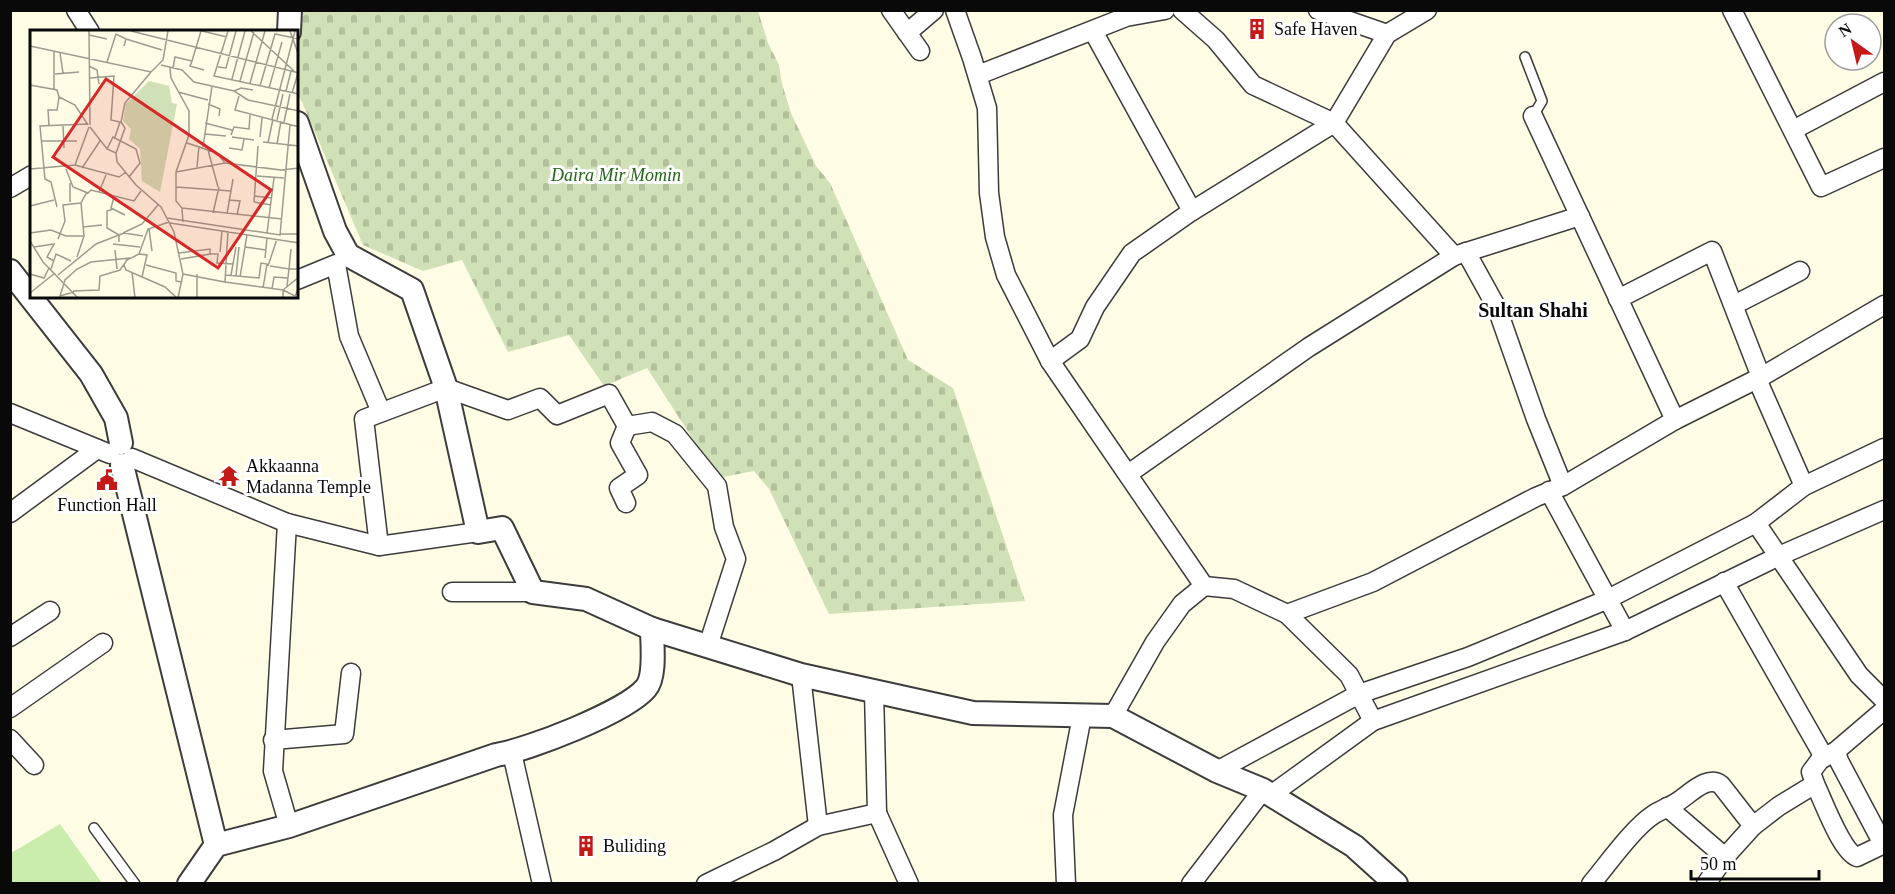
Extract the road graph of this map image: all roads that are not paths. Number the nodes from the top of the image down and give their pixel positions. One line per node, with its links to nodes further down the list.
1 (76, 10): 12 (street)
2 (290, 10): 13 (street)
3 (891, 10): 15 (street)
4 (934, 10): 15 (street)
5 (955, 10): 19 (street)
6 (1165, 10): 11 (street)
7 (1182, 10): 22 (street)
8 (1318, 10): 16 (street)
9 (1428, 10): 16 (street)
10 (1732, 10): 24 (street)
11 (1125, 14): 14 (street)
12 (89, 30)
13 (289, 30)
14 (1093, 31): 19 (street); 26 (street)
15 (907, 33): 17 (street)
16 (1387, 34): 22 (street)
17 (920, 51)
18 (1525, 57): 21 (lane)
19 (978, 75): 38 (street)
20 (1884, 81): 24 (street)
21 (1533, 116): 27 (street)
22 (1334, 123): 26 (street); 28 (street)
23 (298, 126): 29 (street)
24 (1793, 130): 25 (street)
25 (1884, 158)
26 (1192, 211): 38 (street)
27 (1580, 216): 28 (street); 35 (street)
28 (1460, 254): 47 (street); 49 (street)
29 (342, 260): 32 (street); 40 (street); 41 (street)
30 (10, 271): 33 (street)
31 (1800, 271): 36 (street)
32 (298, 280)
33 (30, 296)
34 (31, 298): 46 (street)
35 (1618, 299): 36 (street); 43 (street)
36 (1734, 305): 39 (street)
37 (1884, 305): 39 (street)
38 (1050, 361): 47 (street)
39 (1759, 378): 43 (street); 48 (street)
40 (446, 388): 41 (street); 44 (street); 55 (street)
41 (381, 412): 56 (street)
42 (10, 414): 46 (street)
43 (1675, 420): 49 (street)
44 (627, 426): 50 (street); 69 (street)
45 (1884, 448): 48 (street)
46 (117, 454): 52 (street); 53 (street); 95 (street)
47 (1128, 474): 59 (street)
48 (1804, 486): 54 (street)
49 (1556, 489): 62 (street); 64 (street)
50 (626, 503)
51 (1884, 510): 57 (street)
52 (10, 513)
53 (287, 523): 56 (street); 81 (street)
54 (1756, 523): 57 (street); 62 (street)
55 (478, 532): 56 (street); 61 (street)
56 (379, 546)
57 (1779, 556): 58 (street); 74 (street)
58 (1724, 582): 66 (street); 83 (street)
59 (1204, 586): 64 (street); 78 (street)
60 (452, 591): 61 (street)
61 (533, 592): 65 (street)
62 (1606, 600): 66 (street); 73 (street)
63 (50, 611): 67 (street)
64 (1287, 614): 73 (street)
65 (652, 629): 69 (street); 82 (street)
66 (1625, 630): 79 (street)
67 (10, 637)
68 (103, 643): 75 (street)
69 (708, 646): 71 (street)
70 (351, 673): 81 (street)
71 (801, 675): 72 (street); 91 (street)
72 (874, 691): 77 (street); 89 (street)
73 (1359, 694): 79 (street); 85 (street)
74 (1884, 700)
75 (10, 708)
76 (1884, 710): 83 (street)
77 (1082, 716): 78 (street); 102 (street)
78 (1113, 716): 85 (street)
79 (1373, 721): 87 (street)
80 (10, 739): 84 (street)
81 (273, 740): 90 (street)
82 (512, 753): 90 (street); 99 (street)
83 (1830, 754): 86 (street); 94 (street)
84 (34, 765)
85 (1217, 771): 87 (street)
86 (1815, 784): 92 (street); 94 (street)
87 (1267, 792): 103 (street); 104 (street)
88 (1667, 807): 92 (street); 96 (street); 105 (street)
89 (877, 813): 91 (street); 101 (street)
90 (289, 826): 95 (street)
91 (818, 826): 100 (street)
92 (1753, 826): 96 (street)
93 (94, 828): 97 (lane)
94 (1884, 844)
95 (216, 845): 98 (street)
96 (1725, 857): 106 (street)
97 (135, 884)
98 (189, 884)
99 (542, 884)
100 (706, 884)
101 (909, 884)
102 (1066, 884)
103 (1191, 884)
104 (1396, 884)
105 (1591, 884)
106 (1706, 884)

